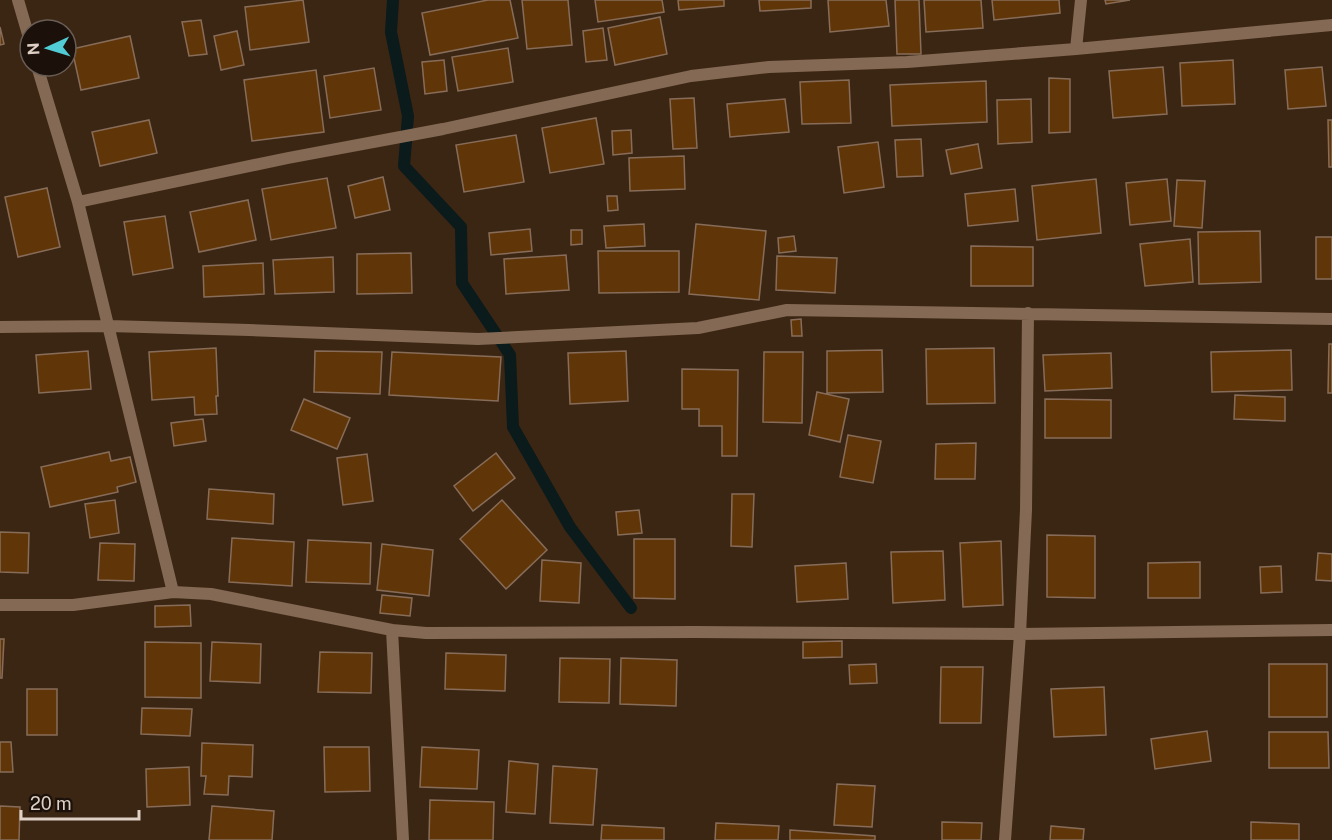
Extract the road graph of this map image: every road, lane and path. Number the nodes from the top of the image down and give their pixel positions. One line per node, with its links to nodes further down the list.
1 (18, 0): 3 (street)
2 (1081, 0): 5 (street)
3 (23, 18)
4 (1332, 25): 5 (street)
5 (1076, 50): 7 (street)
6 (41, 78): 7 (street)
7 (78, 202): 10 (street)
8 (1028, 313): 9 (street); 10 (street); 16 (street)
9 (1332, 318)
10 (109, 326): 11 (street); 12 (street)
11 (0, 327)
12 (172, 592): 13 (street); 14 (street)
13 (0, 605)
14 (392, 630): 16 (street); 17 (street)
15 (1332, 630): 16 (street)
16 (1020, 634): 18 (street)
17 (403, 840)
18 (1005, 840)

